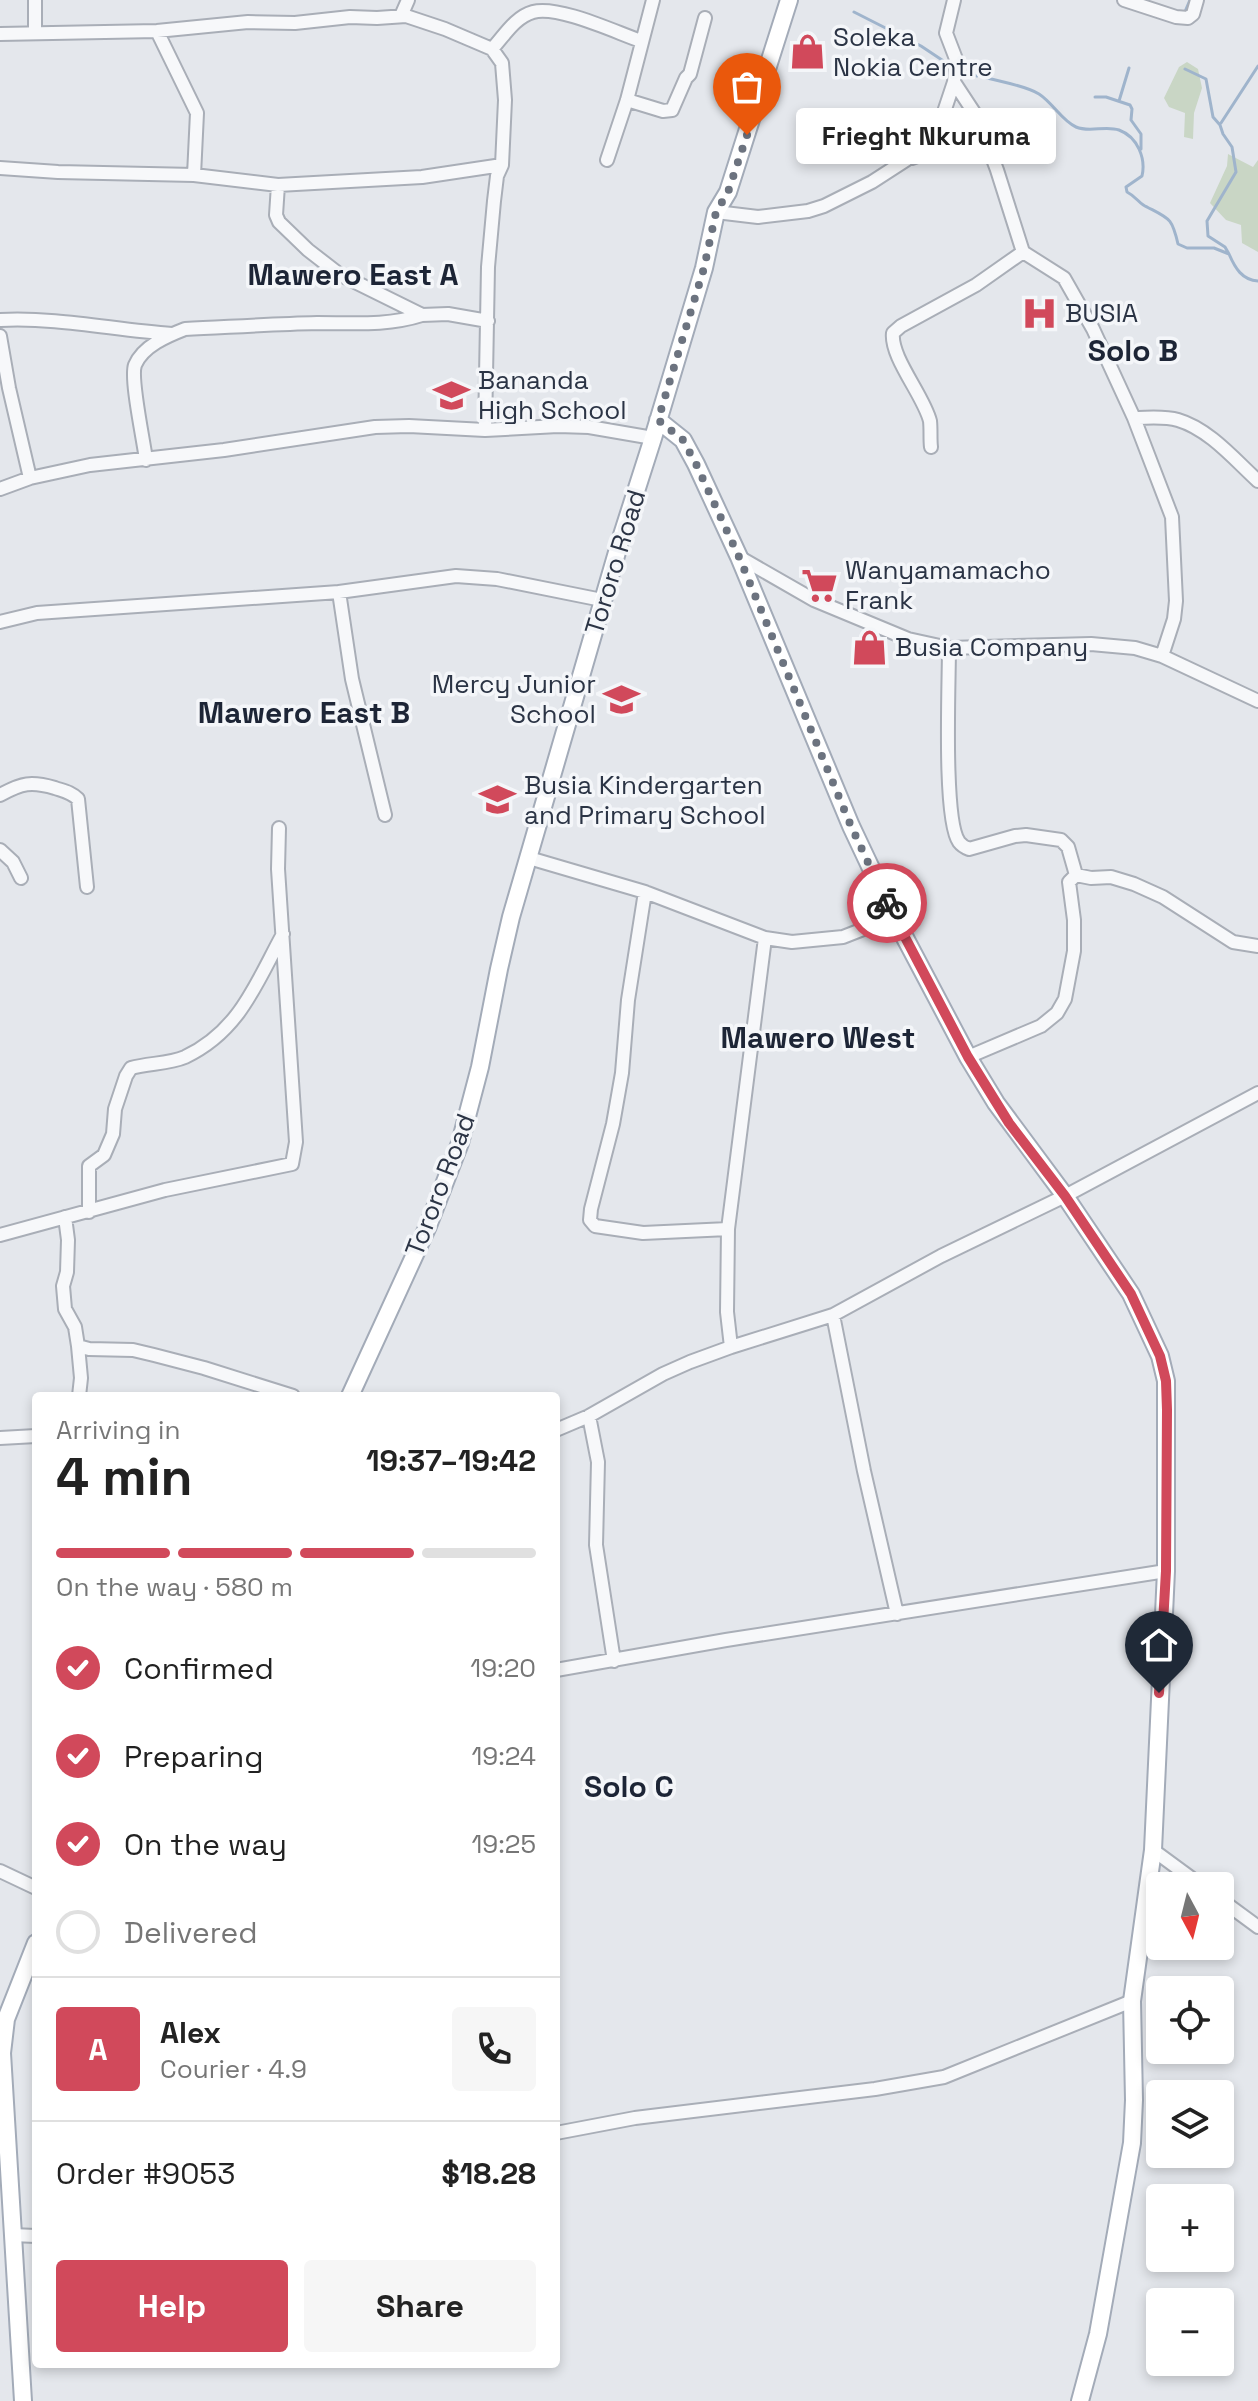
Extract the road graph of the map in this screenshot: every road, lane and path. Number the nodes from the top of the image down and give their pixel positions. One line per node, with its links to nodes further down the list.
1 (35, 0): 12 (street)
2 (408, 0): 9 (street)
3 (653, 0): 14 (street)
4 (789, 0): 25 (main road, Tororo Road)
5 (954, 0): 16 (street)
6 (1124, 0): 7 (street)
7 (1197, 0)
8 (550, 5): 14 (street); 15 (street)
9 (401, 16): 11 (street); 15 (street)
10 (705, 18): 17 (street)
11 (157, 31): 12 (street); 23 (street)
12 (35, 33): 13 (street)
13 (0, 34)
14 (641, 41): 17 (street)
15 (492, 49): 21 (street)
16 (954, 82): 18 (street); 20 (street)
17 (627, 100): 19 (street)
18 (983, 134): 20 (street); 26 (street)
19 (607, 160)
20 (906, 160): 25 (street)
21 (502, 165): 24 (street); 29 (street)
22 (0, 168): 23 (street)
23 (194, 175): 24 (street)
24 (278, 185): 27 (street)
25 (716, 212): 33 (main road, Tororo Road)
26 (1023, 252): 32 (street); 36 (street)
27 (422, 315): 29 (street); 30 (street)
28 (0, 320): 30 (street)
29 (488, 321): 34 (street)
30 (172, 334): 37 (street)
31 (0, 336): 38 (street)
32 (1134, 418): 39 (street); 46 (street)
33 (658, 420): 35 (main road, Tororo Road); 41 (main road)
34 (485, 430): 35 (street); 37 (street)
35 (653, 438): 43 (main road, Tororo Road)
36 (931, 447)
37 (146, 460): 38 (street)
38 (30, 478): 40 (street)
39 (1258, 481)
40 (0, 489)
41 (739, 557): 45 (street); 57 (main road)
42 (339, 592): 43 (street); 44 (street); 49 (street)
43 (602, 600): 52 (main road, Tororo Road)
44 (0, 622)
45 (949, 648): 46 (street); 53 (street)
46 (1162, 656): 47 (street)
47 (1258, 701)
48 (0, 795): 55 (street)
49 (385, 815)
50 (279, 828): 58 (street)
51 (0, 850): 54 (street)
52 (529, 858): 56 (street); 73 (main road, Tororo Road)
53 (1076, 875): 60 (street); 61 (street)
54 (21, 878)
55 (87, 887)
56 (645, 892): 59 (street); 66 (street)
57 (894, 917): 59 (street); 61 (main road)
58 (283, 934): 64 (street); 64 (street)
59 (765, 938): 66 (street)
60 (1258, 946)
61 (968, 1057): 63 (main road)
62 (1258, 1093): 63 (street)
63 (1065, 1196): 68 (street); 78 (main road)
64 (89, 1212): 65 (street)
65 (65, 1217): 67 (street); 69 (street)
66 (728, 1229): 70 (street)
67 (0, 1235)
68 (833, 1315): 70 (street); 79 (street)
69 (78, 1346): 71 (street); 72 (street)
70 (731, 1347): 74 (street)
71 (79, 1392)
72 (280, 1392)
73 (352, 1392)
74 (589, 1416): 75 (street); 80 (street)
75 (560, 1428)
76 (32, 1436): 77 (street)
77 (0, 1438)
78 (1166, 1571): 79 (street); 82 (main road)
79 (897, 1614): 80 (street)
80 (614, 1661): 81 (street)
81 (560, 1671)
82 (1153, 1850): 84 (street); 89 (main road)
83 (0, 1871): 85 (street)
84 (1183, 1872)
85 (32, 1886)
86 (1234, 1909): 87 (street)
87 (1258, 1927)
88 (32, 1950): 91 (main road)
89 (1132, 2001): 90 (street); 94 (main road)
90 (560, 2132)
91 (12, 2235): 92 (street); 93 (main road)
92 (32, 2236)
93 (23, 2401)
94 (1080, 2401)

